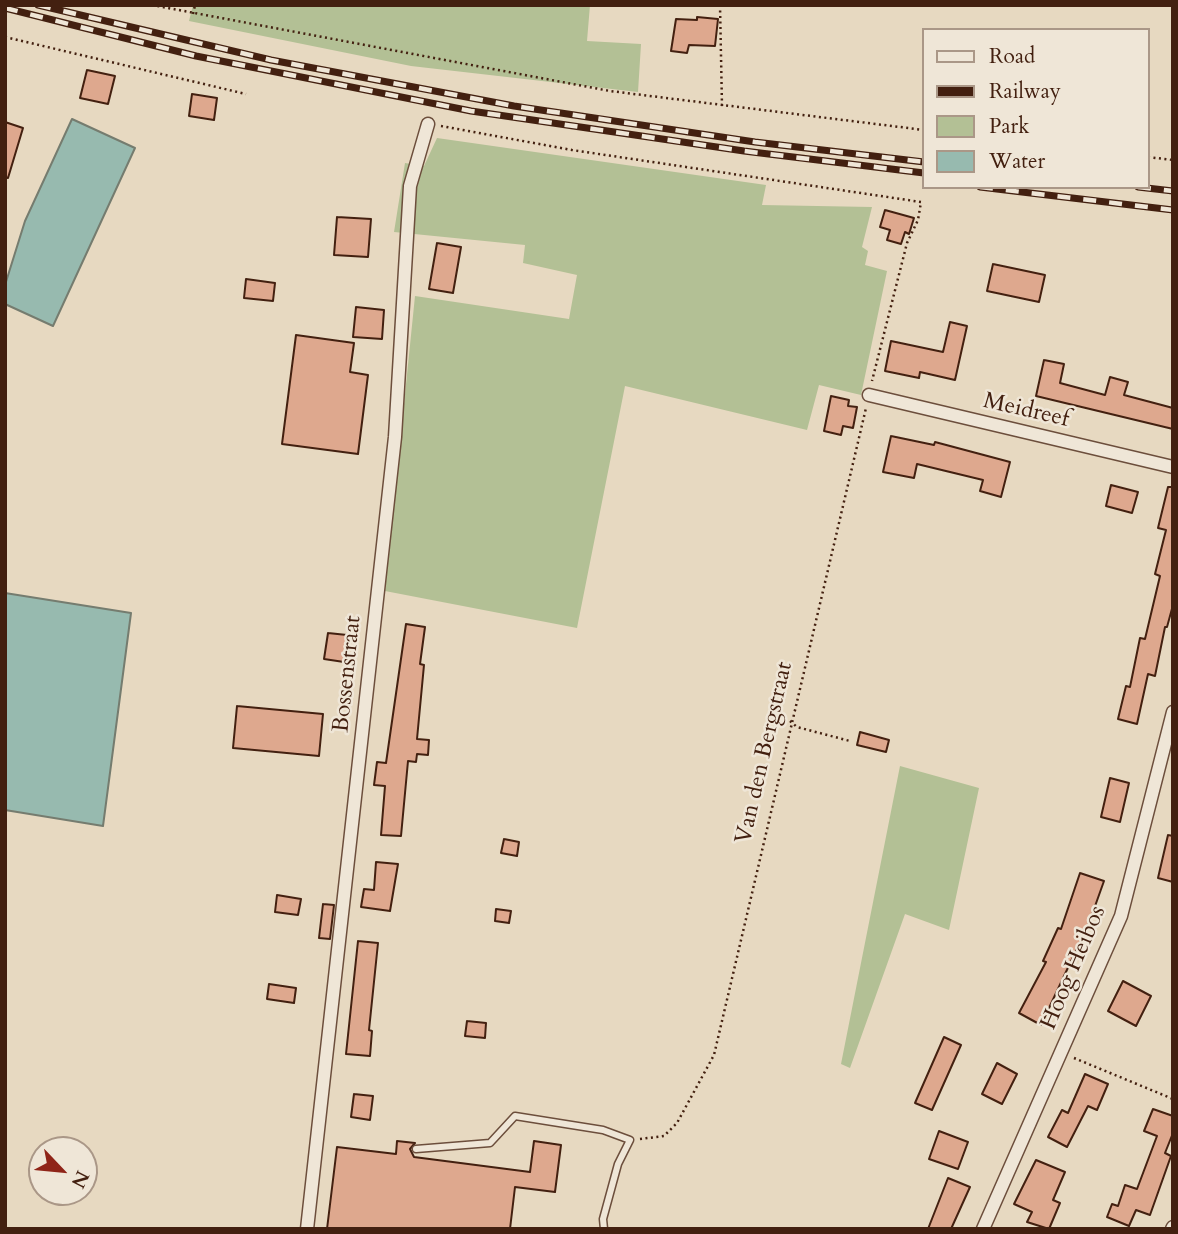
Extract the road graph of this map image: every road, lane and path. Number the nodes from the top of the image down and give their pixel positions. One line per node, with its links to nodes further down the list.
1 (152, 5): 4 (path)
2 (195, 5): 4 (path)
3 (720, 5): 7 (path)
4 (193, 14): 7 (path)
5 (5, 37): 6 (path)
6 (246, 94)
7 (722, 106): 9 (path)
8 (428, 124): 12 (path, Van den Bergstraat); 21 (street, Bossenstraat)
9 (922, 130)
10 (1150, 157): 11 (path)
11 (1173, 160)
12 (869, 395): 13 (street, Meidreef); 15 (path, Van den Bergstraat)
13 (1173, 467)
14 (1173, 712): 17 (street, Hoog Heibos)
15 (790, 722): 16 (path); 19 (path, Van den Bergstraat)
16 (850, 740)
17 (1061, 1052): 18 (path); 23 (street, Hoog Heibos)
18 (1173, 1099)
19 (630, 1140): 20 (lane); 22 (lane)
20 (416, 1149)
21 (307, 1229)
22 (604, 1229)
23 (983, 1229)

